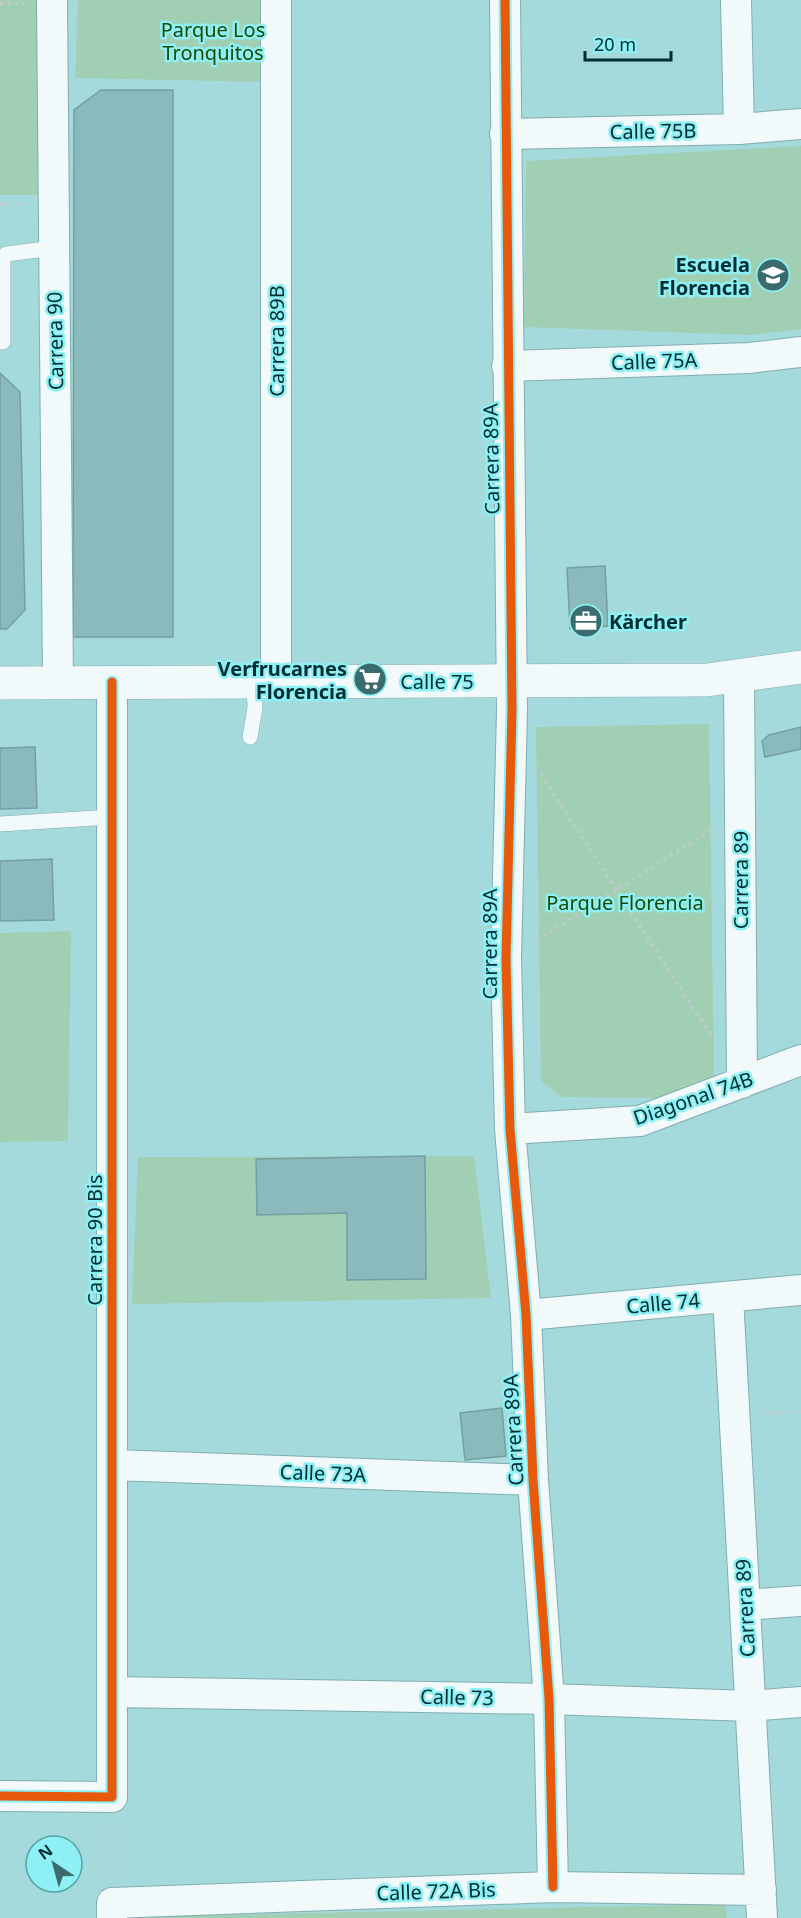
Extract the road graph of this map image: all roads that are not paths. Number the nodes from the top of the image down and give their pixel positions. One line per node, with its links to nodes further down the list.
1 (52, 0): 8 (street, Carrera 90)
2 (276, 0): 18 (street, Carrera 89B)
3 (505, 0): 7 (street, Carrera 89A)
4 (736, 0): 6 (street)
5 (801, 124): 6 (street, Calle 75B)
6 (739, 129): 7 (street, Calle 75B)
7 (505, 134): 11 (street, Carrera 89A)
8 (54, 248): 9 (lane); 16 (street, Carrera 90)
9 (3, 342)
10 (801, 352): 11 (street, Calle 75A)
11 (507, 366): 14 (street, Carrera 89A)
12 (801, 667): 13 (street, Calle 75)
13 (739, 677): 14 (street, Calle 75); 23 (street, Carrera 89)
14 (512, 681): 18 (street, Calle 75); 24 (street, Carrera 89A)
15 (0, 682): 16 (street, Calle 75)
16 (58, 682): 17 (street, Calle 75)
17 (112, 682): 18 (street, Calle 75); 20 (street, Carrera 90 Bis)
18 (265, 682): 19 (lane)
19 (250, 737)
20 (111, 817): 21 (lane); 28 (street, Carrera 90 Bis)
21 (0, 824)
22 (801, 1060): 23 (street, Diagonal 74B)
23 (742, 1083): 24 (street, Diagonal 74B)
24 (510, 1129): 27 (street, Carrera 89A)
25 (801, 1290): 26 (street, Calle 74)
26 (728, 1297): 27 (street, Calle 74); 31 (street, Carrera 89)
27 (526, 1315): 29 (street, Carrera 89A)
28 (113, 1466): 29 (street, Calle 73A); 32 (street, Carrera 90 Bis)
29 (533, 1480): 33 (street, Carrera 89A)
30 (801, 1601): 31 (street)
31 (745, 1605): 35 (street, Carrera 89)
32 (112, 1692): 33 (street, Calle 73); 36 (street, Carrera 90 Bis)
33 (549, 1699): 35 (street, Calle 73); 37 (street, Carrera 89A)
34 (801, 1702): 35 (street, Calle 73)
35 (750, 1706): 38 (street, Carrera 89)
36 (0, 1796)
37 (553, 1887): 38 (street, Calle 72A Bis); 39 (street, Calle 72A Bis)
38 (762, 1904)
39 (112, 1910)

